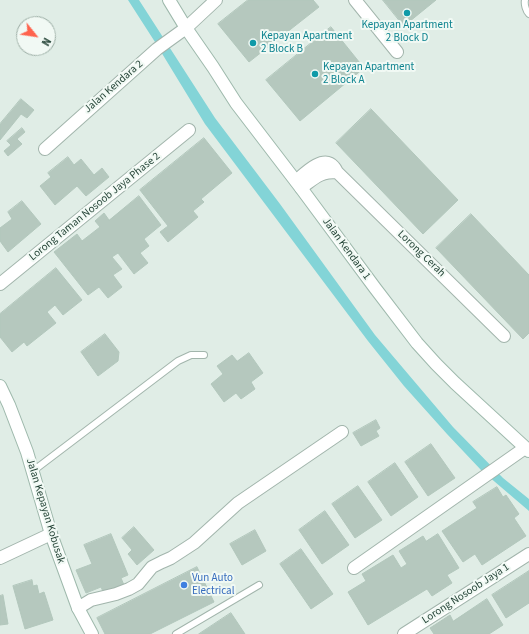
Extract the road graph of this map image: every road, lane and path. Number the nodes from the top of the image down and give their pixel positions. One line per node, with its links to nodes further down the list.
1 (169, 0): 6 (street, Jalan Kendara 1)
2 (216, 0): 6 (street, Jalan Kendara 2)
3 (355, 0): 7 (street)
4 (525, 0): 5 (lane)
5 (529, 14)
6 (186, 28): 9 (street, Jalan Kendara 2); 10 (street, Jalan Kendara 1)
7 (397, 52)
8 (189, 130): 11 (street, Lorong Taman Nosoob Jaya Phase 2)
9 (45, 149)
10 (298, 185): 12 (street, Lorong Cerah); 16 (street, Jalan Kendara 1)
11 (0, 284)
12 (504, 336)
13 (204, 355): 17 (lane)
14 (0, 386): 17 (street, Jalan Kepayan Kobusak)
15 (342, 432): 23 (street)
16 (527, 450): 21 (street)
17 (33, 471): 18 (street, Jalan Kepayan Kobusak)
18 (51, 534): 20 (street); 23 (street, Jalan Kepayan Kobusak)
19 (529, 554): 26 (street, Lorong Nosoob Jaya 1)
20 (0, 558)
21 (354, 568)
22 (259, 585): 25 (lane)
23 (78, 608): 24 (street, Jalan Kepayan Kobusak)
24 (92, 634)
25 (176, 634)
26 (404, 634)

